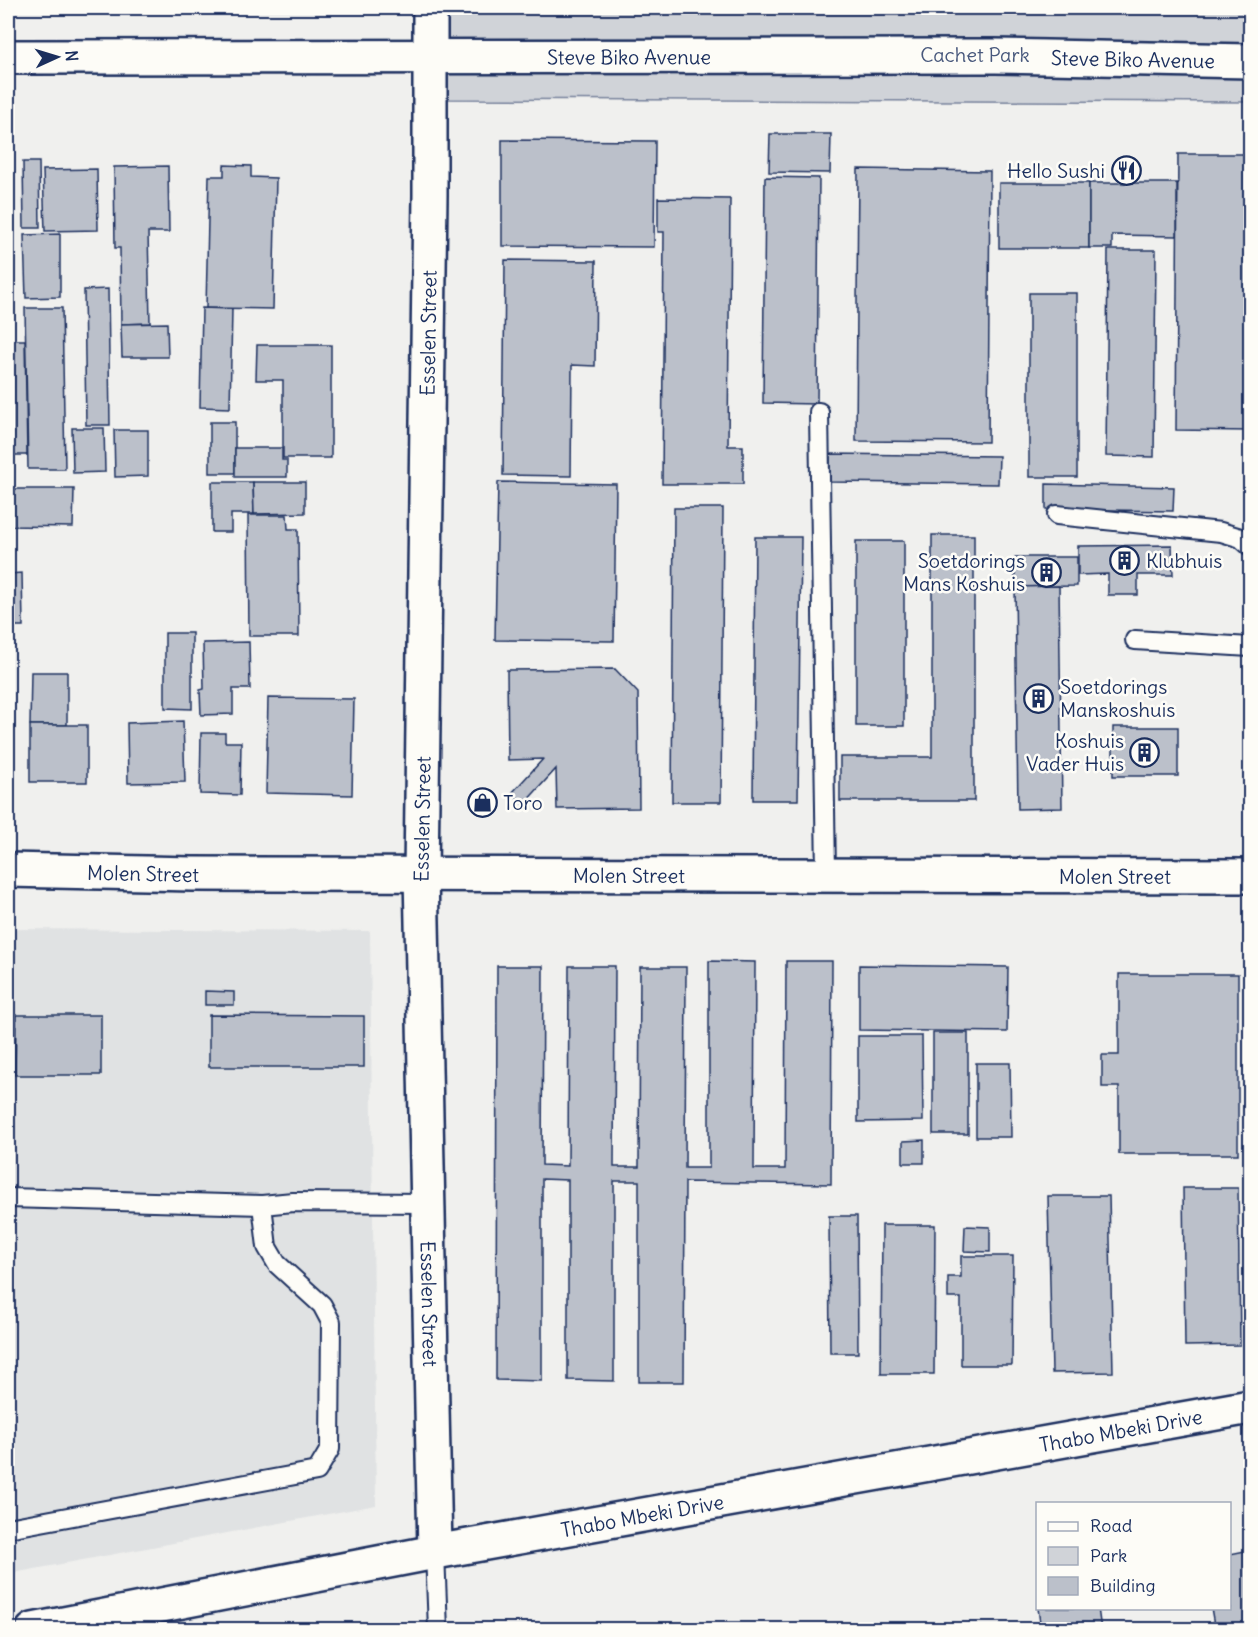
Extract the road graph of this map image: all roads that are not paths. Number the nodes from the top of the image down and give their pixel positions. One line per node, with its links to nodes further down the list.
1 (430, 8): 3 (street, Esselen Street)
2 (8, 57): 3 (street, Steve Biko Avenue)
3 (430, 58): 4 (street, Steve Biko Avenue); 11 (street, Esselen Street)
4 (1251, 61)
5 (819, 412): 12 (lane)
6 (1057, 515): 7 (lane)
7 (1251, 546)
8 (1135, 640): 9 (lane)
9 (1251, 647)
10 (8, 870): 11 (street, Molen Street)
11 (421, 874): 12 (street, Molen Street); 15 (street, Esselen Street)
12 (826, 874): 13 (street, Molen Street)
13 (1251, 876)
14 (8, 1198): 16 (lane)
15 (427, 1203): 16 (lane); 19 (street, Esselen Street)
16 (262, 1204): 18 (lane)
17 (1251, 1407): 19 (street, Thabo Mbeki Drive)
18 (8, 1528)
19 (435, 1552): 20 (street, Thabo Mbeki Drive); 21 (lane, Esselen Street)
20 (33, 1629)
21 (438, 1629)

